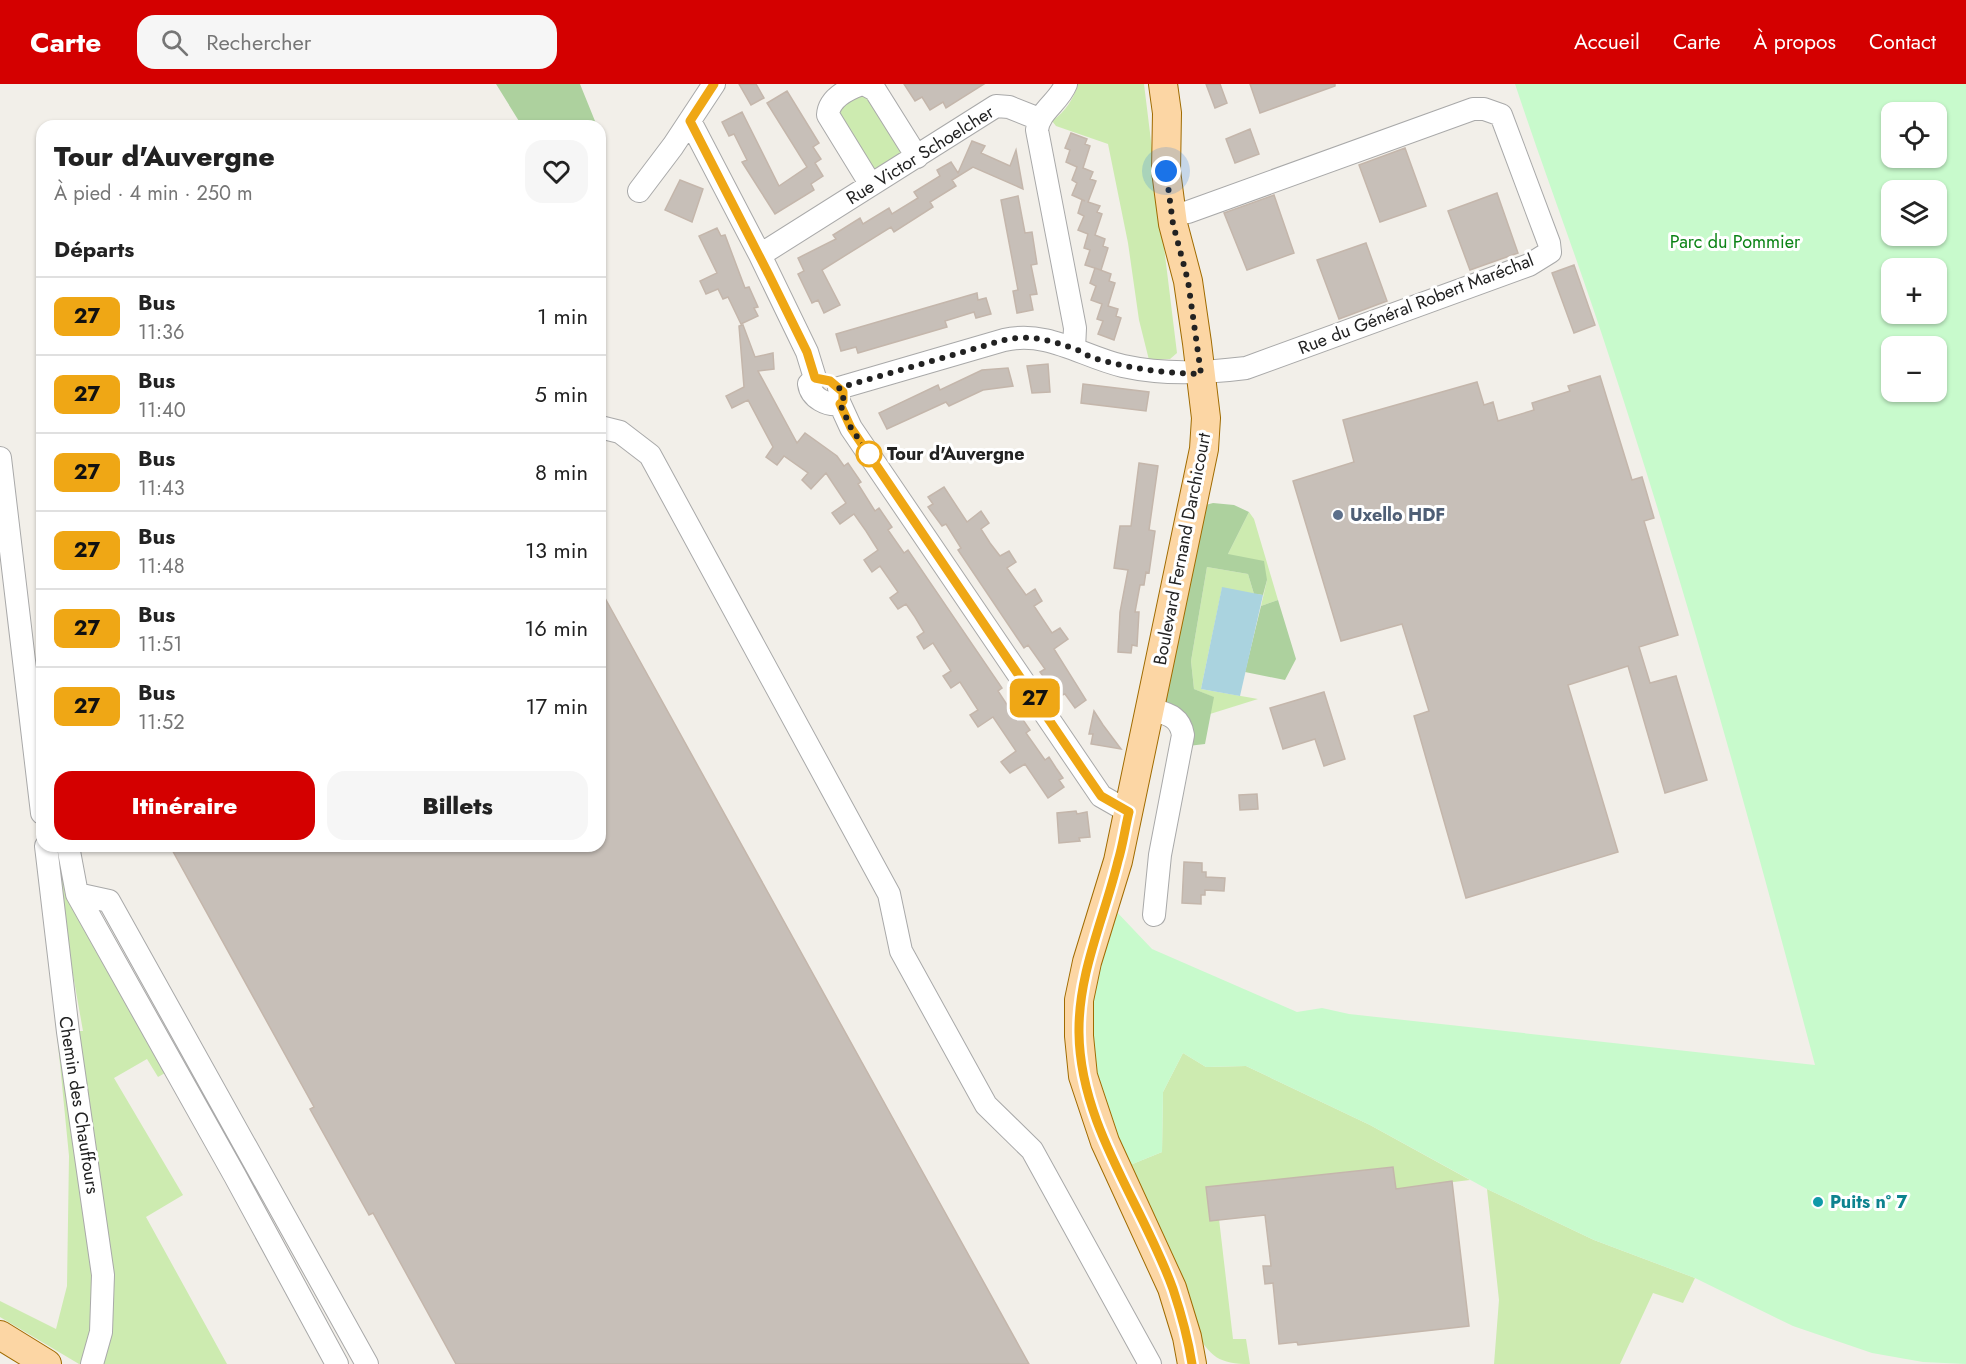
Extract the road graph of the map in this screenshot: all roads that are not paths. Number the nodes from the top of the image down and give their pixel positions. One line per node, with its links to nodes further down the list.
1 (714, 84): 6 (street)
2 (863, 84): 7 (street); 8 (street)
3 (1066, 84): 5 (street)
4 (1163, 84): 10 (main road, Boulevard Fernand Darchicourt)
5 (1039, 119): 7 (street, Rue Victor Schoelcher); 12 (street)
6 (690, 121): 9 (street); 11 (street)
7 (917, 157): 8 (street, Rue Victor Schoelcher)
8 (871, 185): 11 (street, Rue Victor Schoelcher)
9 (639, 191)
10 (1180, 214): 13 (main road, Boulevard Fernand Darchicourt); 13 (street, Rue du Général Robert Maréchal)
11 (760, 255): 14 (street)
12 (1074, 349): 13 (street); 14 (street)
13 (1201, 374): 17 (main road, Boulevard Fernand Darchicourt)
14 (840, 396): 19 (street)
15 (606, 428): 29 (street)
16 (0, 458): 18 (street)
17 (1151, 709): 19 (main road, Boulevard Fernand Darchicourt); 23 (street)
18 (36, 762)
19 (1129, 812): 30 (main road, Boulevard Fernand Darchicourt)
20 (47, 852): 26 (street, Chemin des Chauffours)
21 (69, 852): 22 (street)
22 (77, 894): 27 (street); 28 (street)
23 (1154, 915)
24 (0, 1335): 25 (main road)
25 (47, 1364)
26 (92, 1364)
27 (337, 1364)
28 (367, 1364)
29 (1150, 1364)
30 (1192, 1364)

